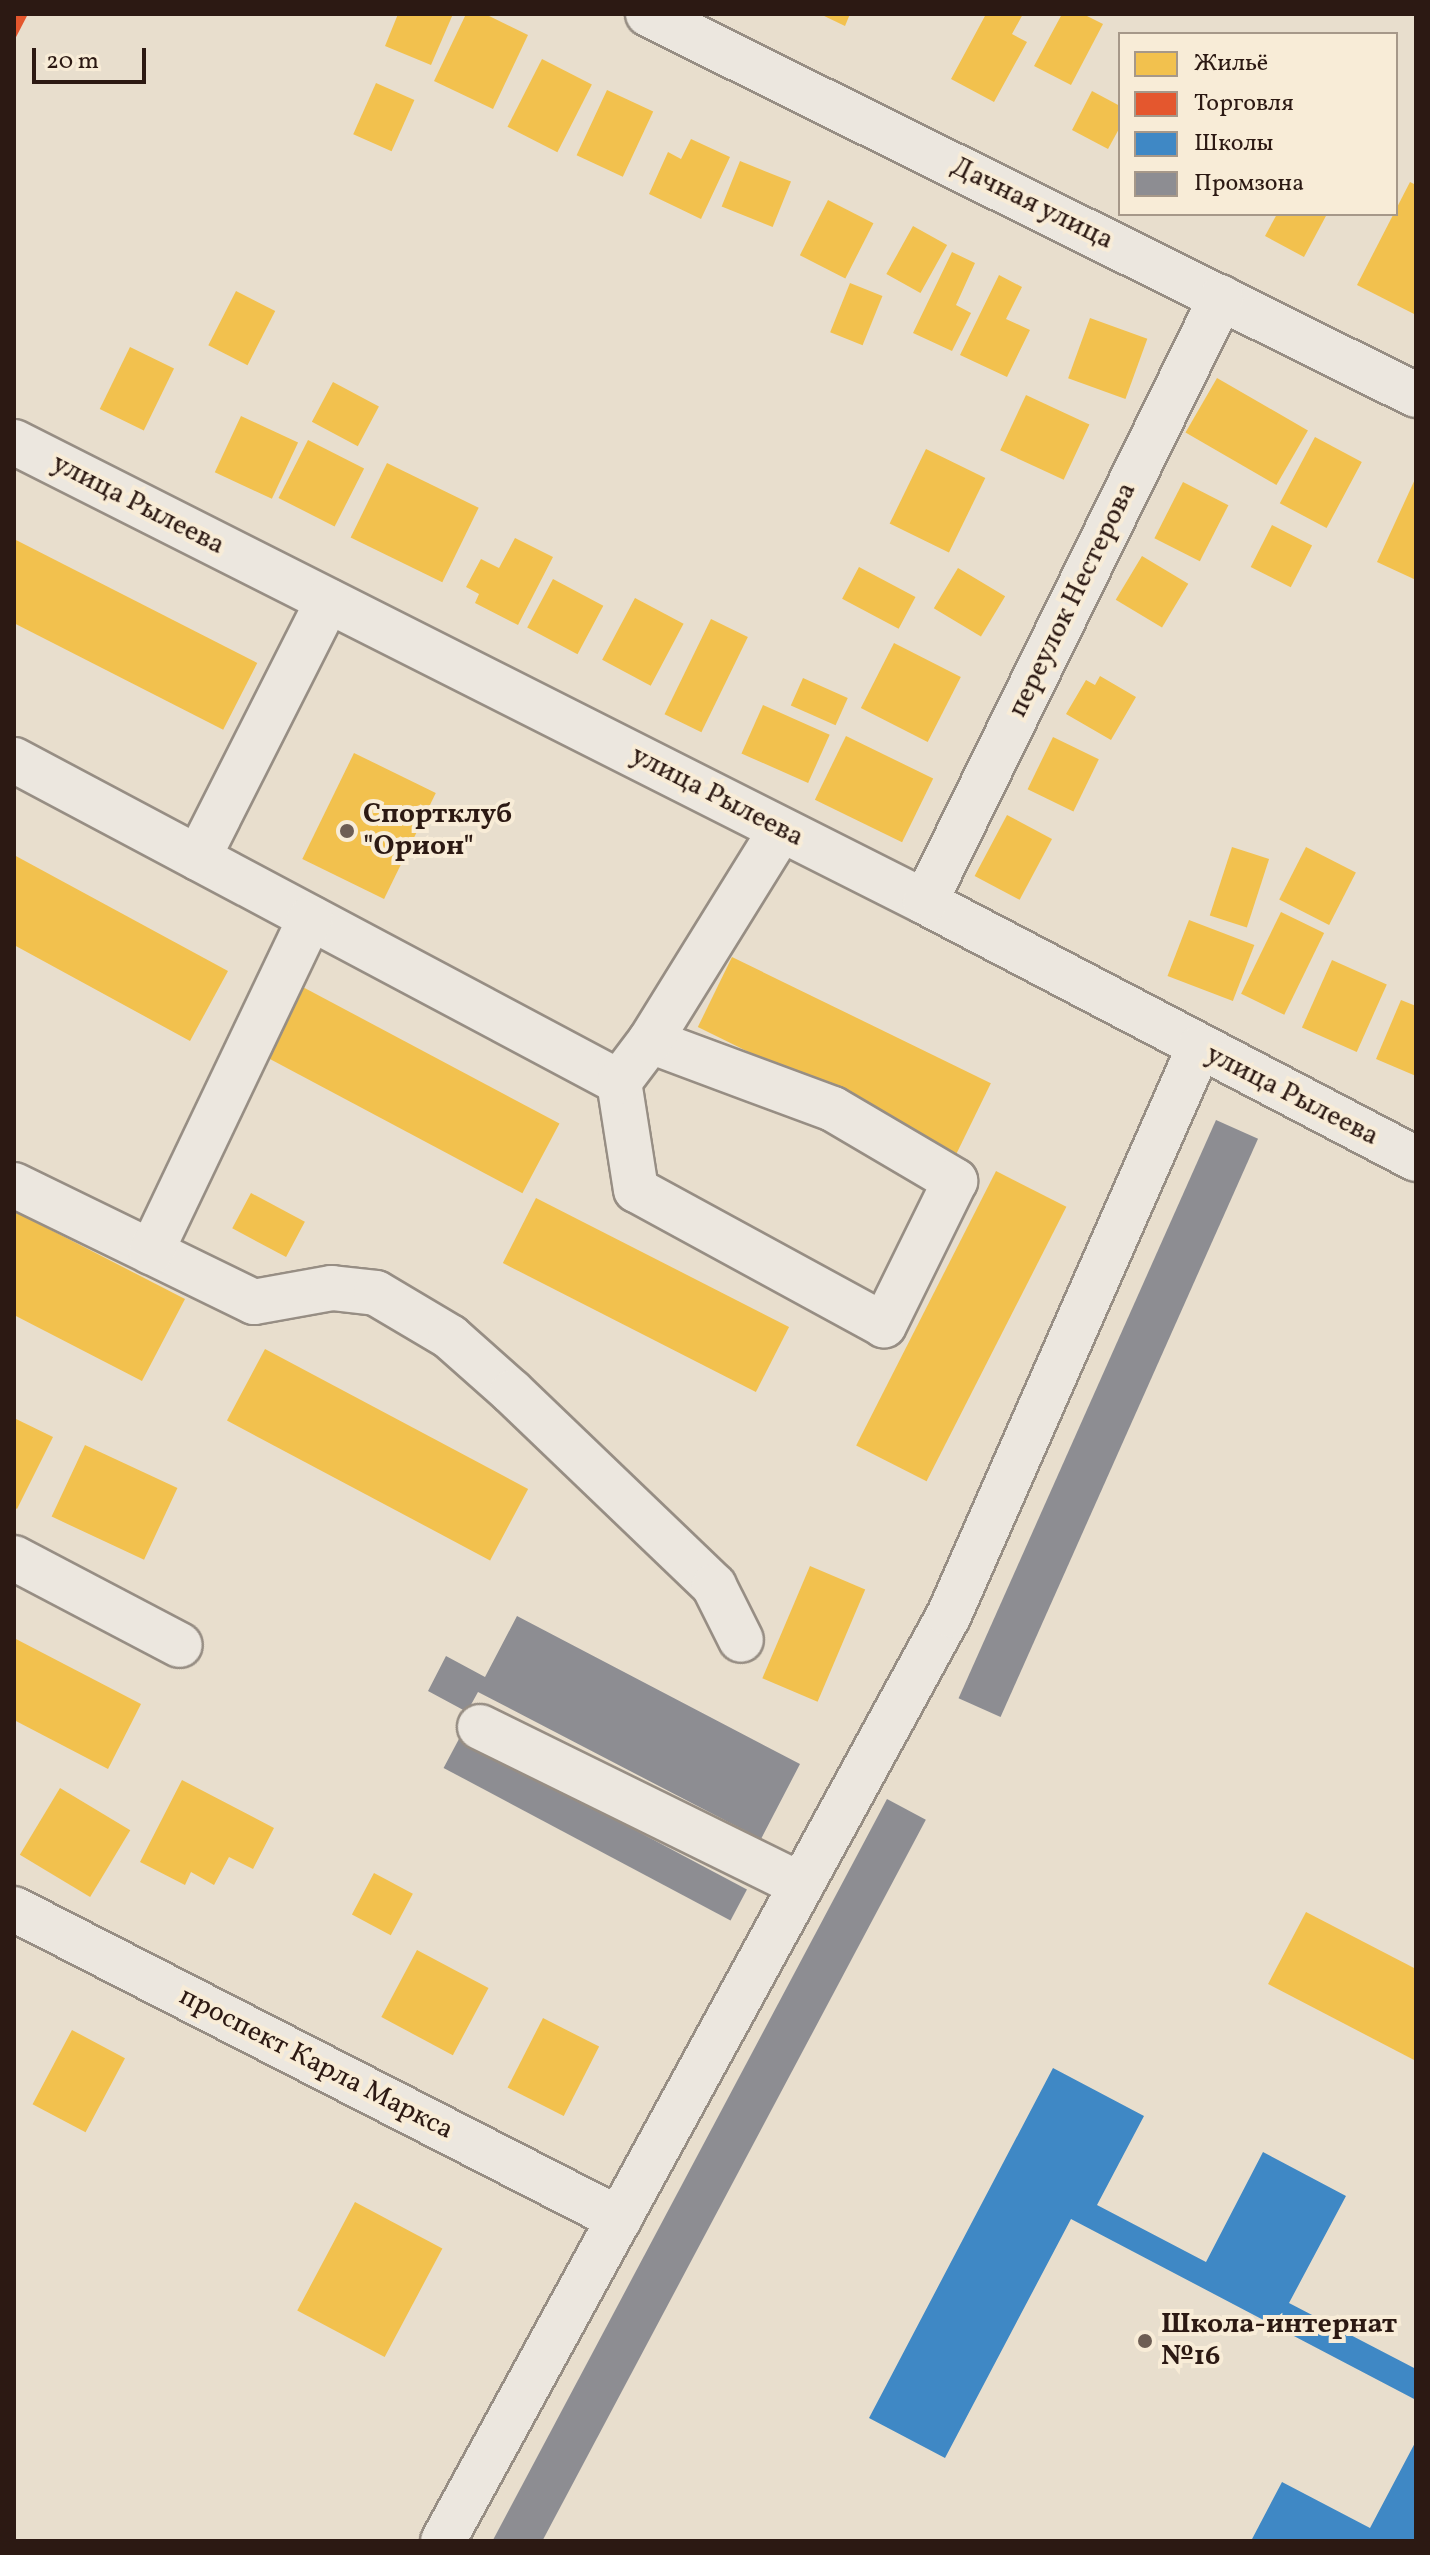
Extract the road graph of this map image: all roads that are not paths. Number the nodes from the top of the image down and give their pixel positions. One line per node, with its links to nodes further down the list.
1 (648, 14): 2 (street, Дачная улица)
2 (1221, 298): 3 (street, Дачная улица); 9 (street, переулок Нестерова)
3 (1416, 395)
4 (14, 442): 5 (street, улица Рылеева)
5 (328, 601): 7 (street, улица Рылеева); 8 (street)
6 (14, 760): 8 (street)
7 (781, 830): 9 (street, улица Рылеева); 11 (street)
8 (198, 858): 10 (street)
9 (925, 902): 12 (street, улица Рылеева)
10 (310, 918): 13 (street); 16 (street)
11 (650, 1041): 13 (street); 13 (street)
12 (1199, 1048): 14 (street, улица Рылеева); 21 (street)
13 (619, 1082)
14 (1416, 1159)
15 (14, 1185): 16 (street)
16 (151, 1252): 18 (street)
17 (14, 1558): 19 (street)
18 (741, 1640)
19 (180, 1645)
20 (480, 1727): 21 (street)
21 (801, 1885): 23 (street)
22 (14, 1909): 23 (street, проспект Карла Маркса)
23 (619, 2219): 24 (street)
24 (443, 2541)

